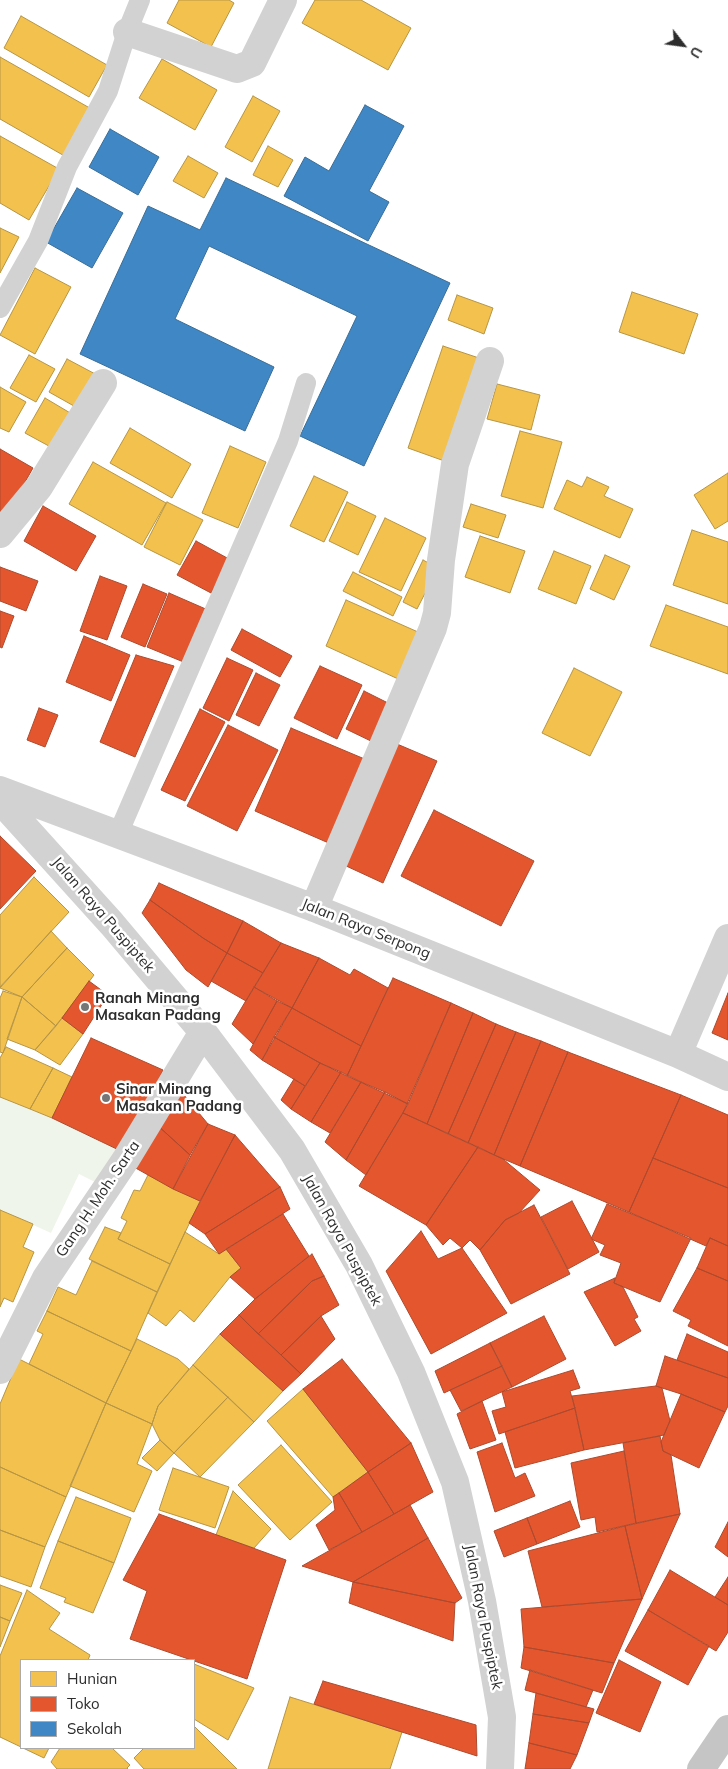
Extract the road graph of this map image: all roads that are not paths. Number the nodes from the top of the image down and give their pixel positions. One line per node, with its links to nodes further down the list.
1 (140, 0): 3 (lane)
2 (283, 0): 3 (street)
3 (127, 32): 4 (lane)
4 (0, 308)
5 (490, 361): 12 (street)
6 (102, 383): 8 (street)
7 (306, 383): 11 (lane)
8 (0, 534)
9 (0, 790): 11 (street, Jalan Raya Serpong)
10 (0, 800): 14 (street, Jalan Raya Puspiptek)
11 (118, 834): 12 (street, Jalan Raya Serpong)
12 (314, 908): 15 (street, Jalan Raya Serpong)
13 (728, 938): 15 (street)
14 (203, 1032): 17 (street, Gang H. Moh. Sarta); 19 (street, Jalan Raya Puspiptek)
15 (678, 1054): 16 (street, Jalan Raya Serpong)
16 (728, 1077)
17 (0, 1370)
18 (728, 1729): 20 (main road)
19 (500, 1769)
20 (701, 1769)

